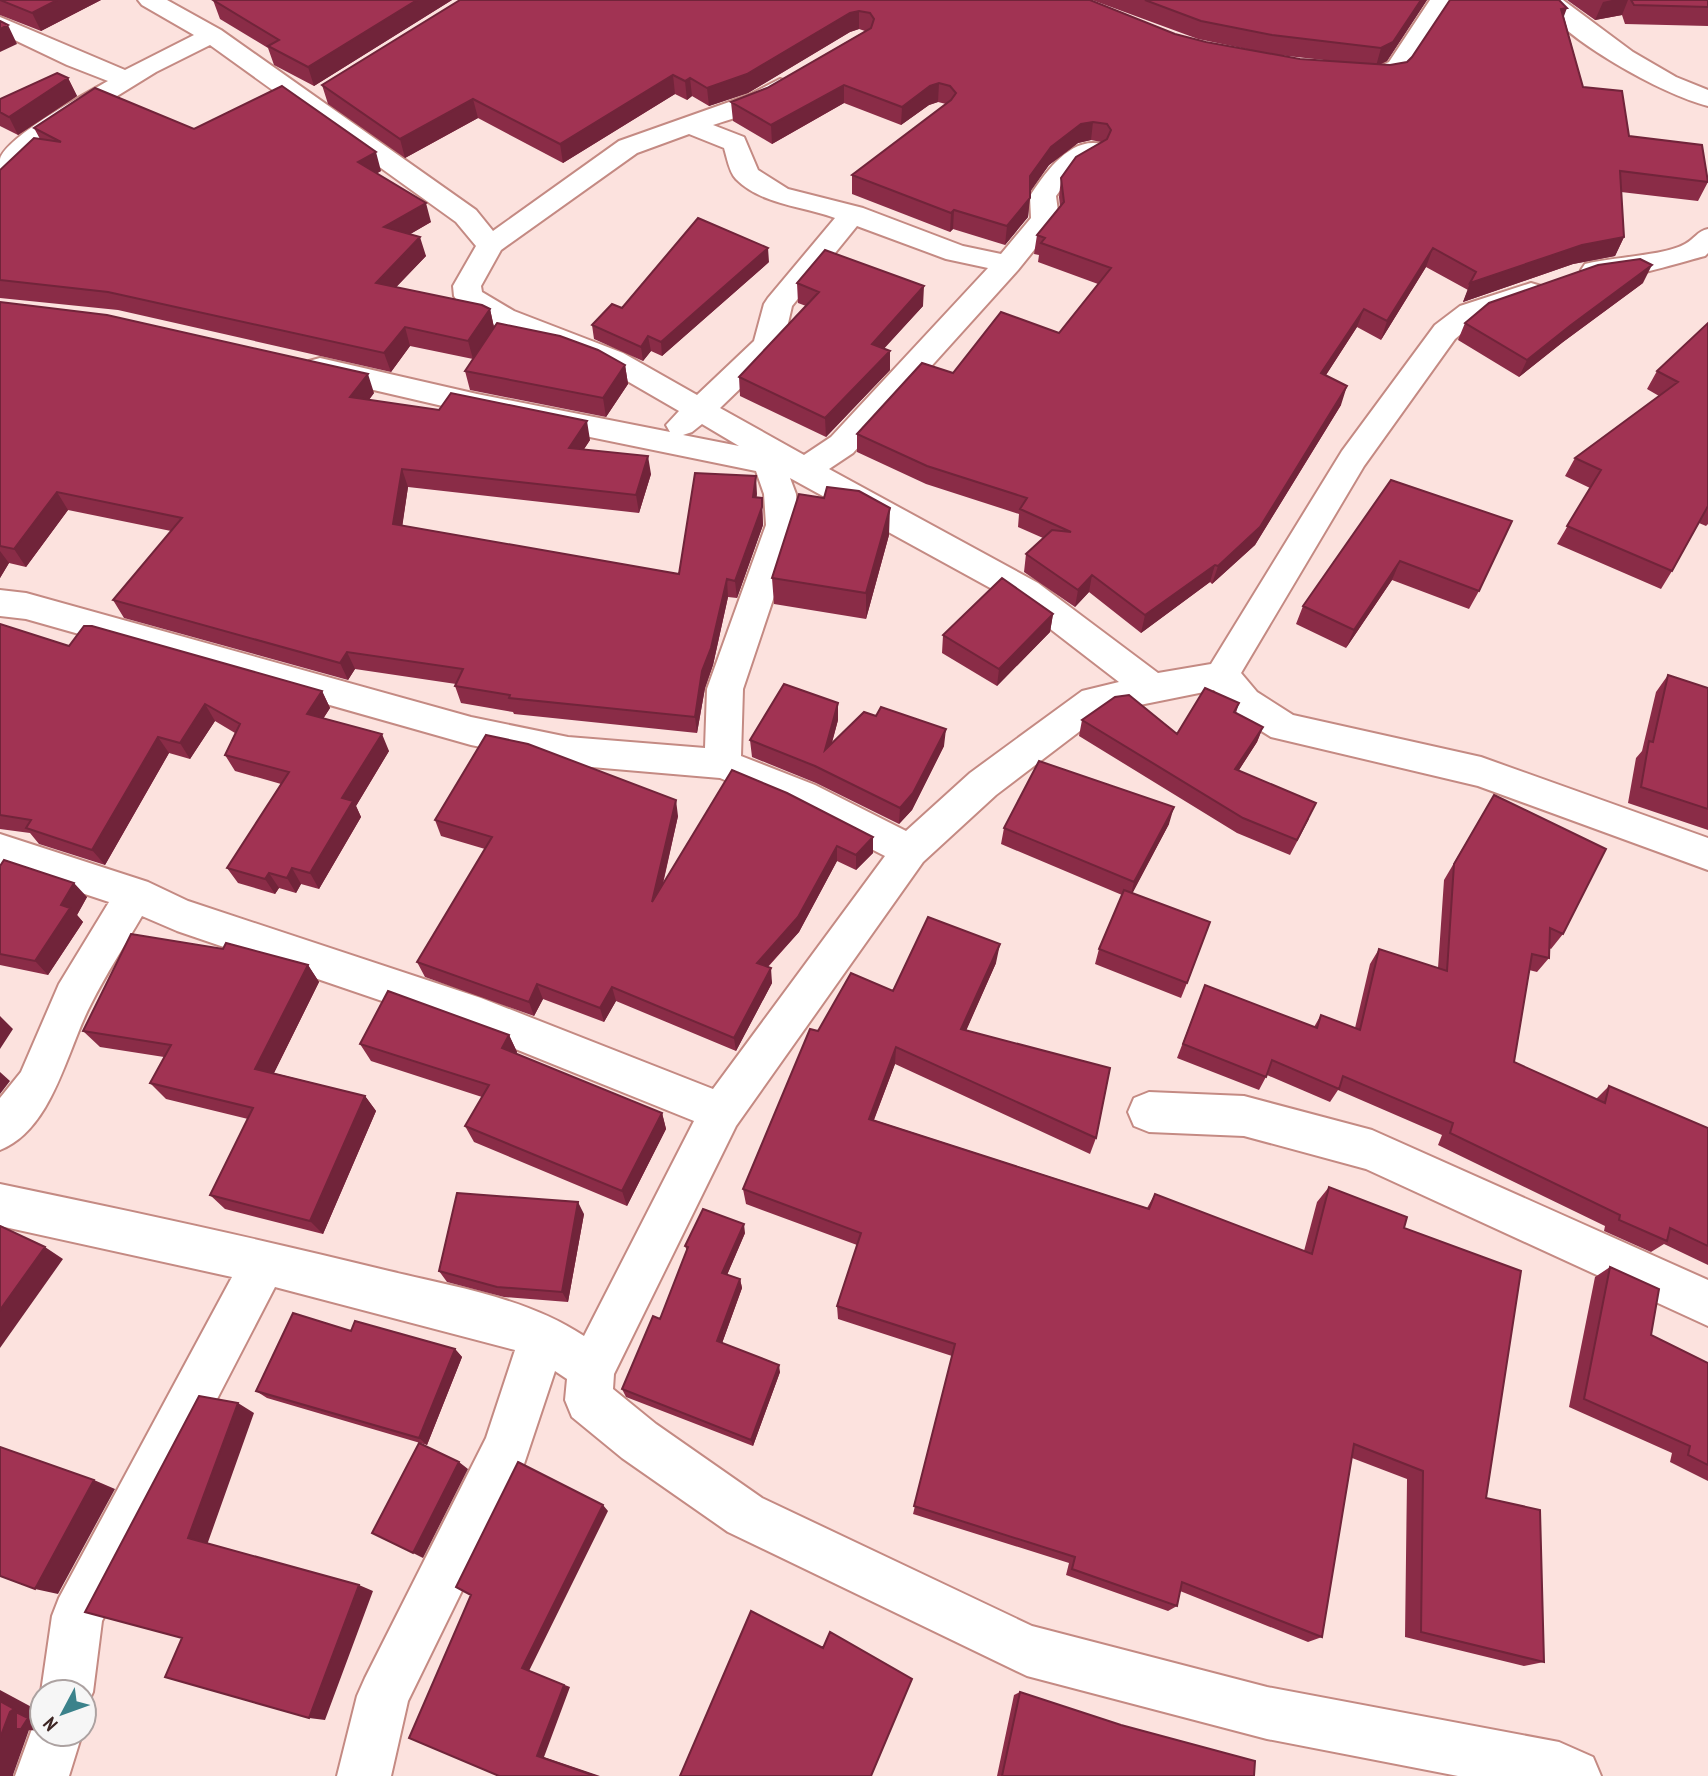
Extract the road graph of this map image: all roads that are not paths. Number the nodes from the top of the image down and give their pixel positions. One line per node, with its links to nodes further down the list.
1 (150, 0): 5 (street)
2 (1442, 0): 6 (street)
3 (1549, 0): 10 (street)
4 (0, 24): 8 (street)
5 (212, 35): 8 (street); 11 (street)
6 (1332, 71)
7 (803, 73): 12 (street)
8 (130, 80): 14 (street)
9 (329, 90): 11 (street)
10 (1708, 98)
11 (306, 104): 19 (street)
12 (688, 124): 16 (street); 19 (street)
13 (1093, 150): 20 (street)
14 (0, 179)
15 (841, 186): 16 (street)
16 (819, 203): 17 (street)
17 (853, 214): 20 (street); 22 (street)
18 (1708, 237): 27 (street)
19 (490, 245): 22 (street)
20 (1008, 264): 25 (street)
21 (290, 361): 23 (street)
22 (700, 410): 23 (street); 25 (street)
23 (660, 440): 24 (street)
24 (768, 462): 25 (street); 29 (street)
25 (805, 470): 28 (street)
26 (0, 603): 29 (street)
27 (1222, 675): 28 (street); 32 (street)
28 (1152, 688): 31 (street)
29 (723, 764): 31 (street)
30 (0, 850): 33 (street)
31 (910, 851): 34 (street)
32 (1708, 854)
33 (134, 894): 34 (street); 36 (street)
34 (721, 1112): 41 (street)
35 (1149, 1112): 39 (street)
36 (0, 1130)
37 (0, 1205): 38 (street)
38 (264, 1262): 40 (street); 42 (street)
39 (1708, 1303)
40 (543, 1336): 41 (street); 45 (street)
41 (591, 1368): 46 (street)
42 (69, 1678)
43 (51, 1748): 44 (street)
44 (42, 1776)
45 (364, 1776)
46 (1574, 1776)

